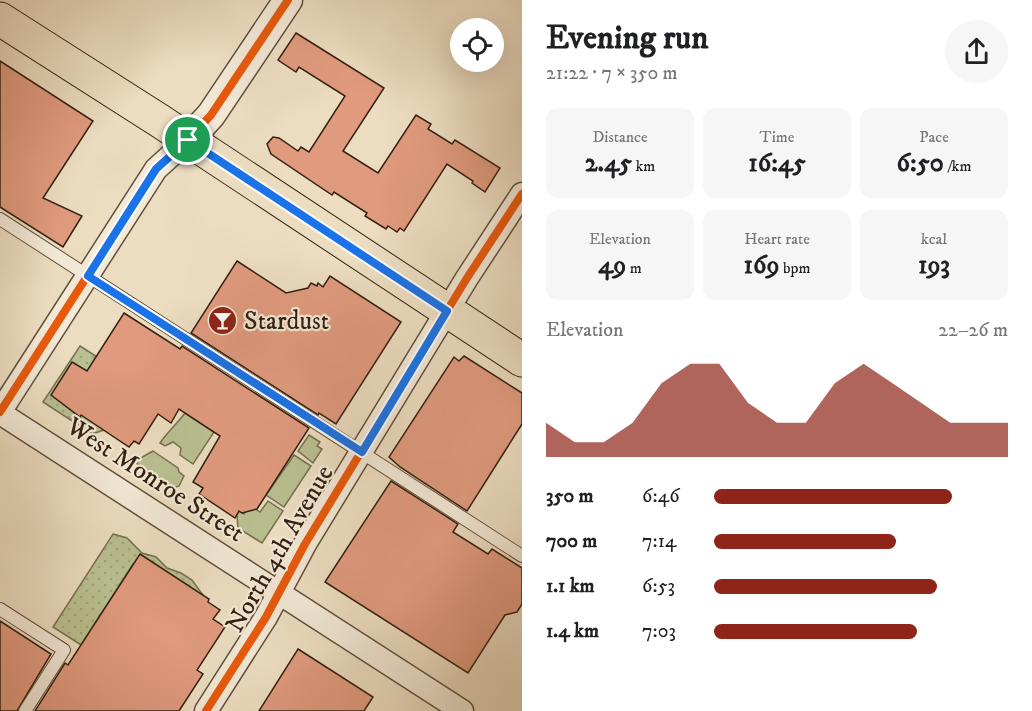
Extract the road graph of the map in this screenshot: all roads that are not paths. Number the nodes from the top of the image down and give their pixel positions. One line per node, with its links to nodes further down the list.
1 (288, 0): 3 (street)
2 (0, 19): 3 (main road)
3 (188, 140): 6 (street); 7 (main road)
4 (522, 194): 7 (street, North 4th Avenue)
5 (0, 219): 6 (lane)
6 (88, 276): 9 (street); 10 (lane)
7 (447, 311): 8 (main road); 10 (street, North 4th Avenue)
8 (522, 360)
9 (0, 412): 12 (street, West Monroe Street)
10 (362, 452): 11 (lane); 12 (street, North 4th Avenue)
11 (522, 556)
12 (279, 593): 15 (street, North 4th Avenue); 16 (street, West Monroe Street)
13 (0, 609): 14 (lane)
14 (25, 711)
15 (206, 711)
16 (462, 711)

